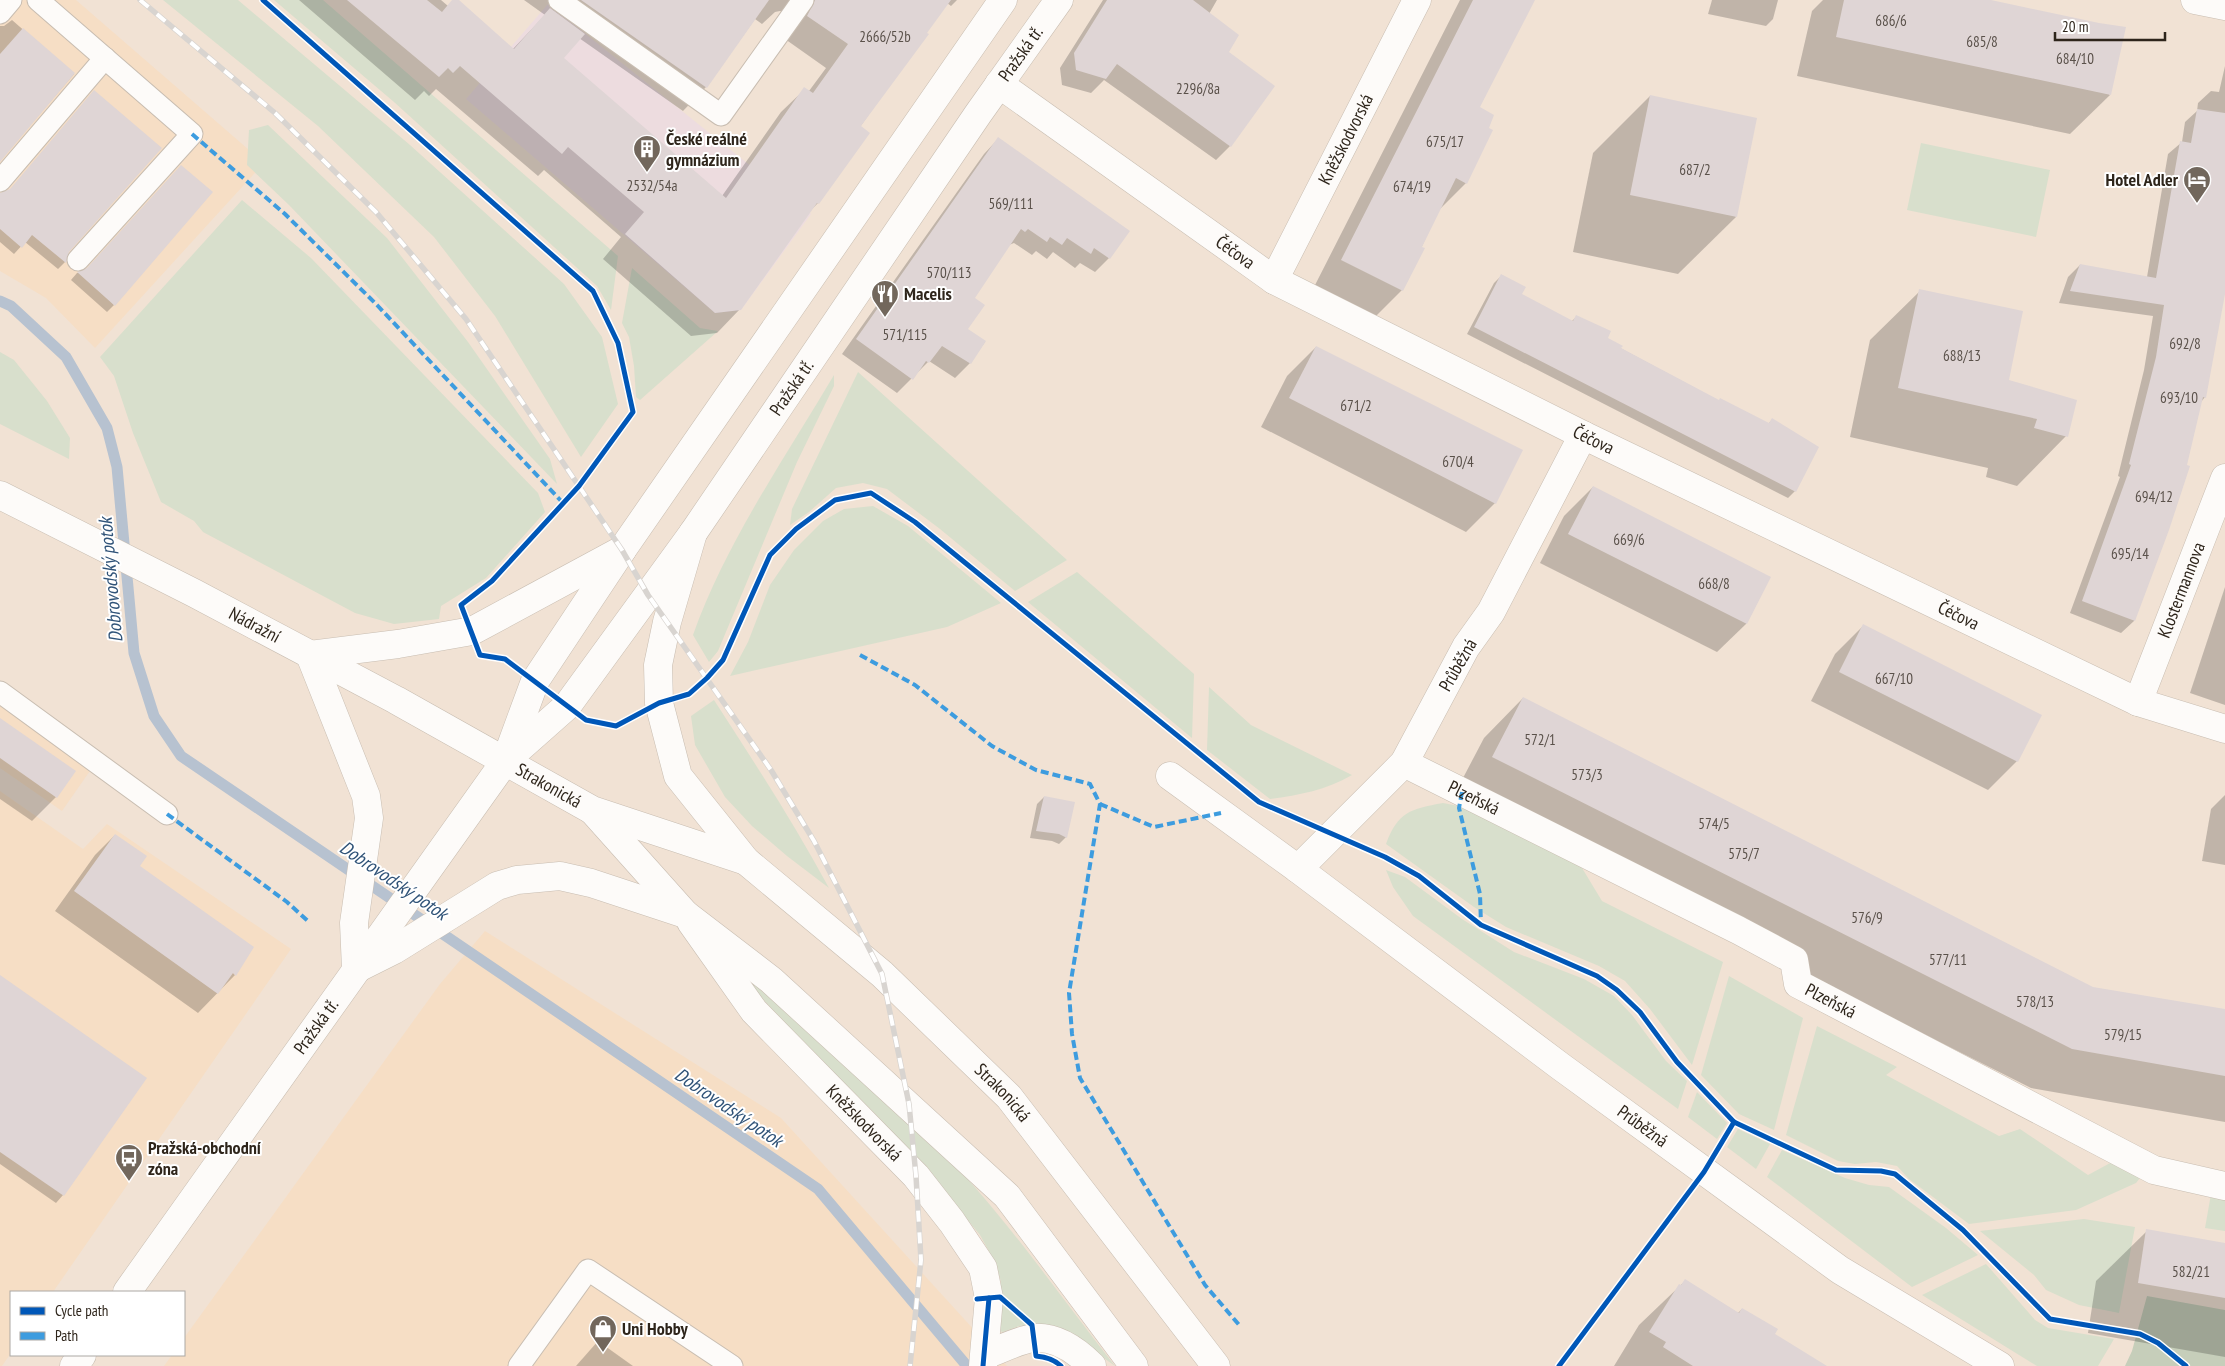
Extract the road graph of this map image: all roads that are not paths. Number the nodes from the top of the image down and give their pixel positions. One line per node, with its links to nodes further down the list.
1 (11, 0): 10 (lane)
2 (38, 0): 11 (lane)
3 (559, 0): 4 (lane)
4 (803, 0)
5 (1003, 0): 20 (street, Pražská tř.)
6 (1059, 0): 12 (street, Pražská tř.)
7 (1417, 0): 15 (street, Kněžskodvorská)
8 (2195, 0): 9 (street)
9 (2225, 6)
10 (0, 13)
11 (104, 58): 13 (lane); 14 (lane)
12 (999, 84): 15 (street, Čéčova); 19 (street, Pražská tř.)
13 (0, 181)
14 (78, 260)
15 (1274, 280): 16 (street, Čéčova)
16 (1583, 435): 23 (street, Čéčova); 26 (street, Průběžná)
17 (2225, 478): 23 (street, Klostermannova)
18 (0, 495): 21 (street, Nádražní)
19 (693, 533): 25 (street, Pražská tř.); 30 (street)
20 (622, 550): 21 (street); 25 (street, Pražská tř.)
21 (310, 655): 25 (street, Nádražní); 34 (street)
22 (0, 692): 29 (lane)
23 (2138, 702): 24 (street, Čéčova)
24 (2225, 729)
25 (506, 760): 28 (street, Strakonická); 33 (street, Pražská tř.)
26 (1404, 763): 31 (street, Průběžná); 35 (street, Plzeňská)
27 (1170, 776): 31 (street, Průběžná)
28 (592, 810): 30 (street); 32 (street)
29 (167, 814)
30 (746, 861): 42 (street, Strakonická)
31 (1298, 869): 43 (street, Průběžná)
32 (685, 914): 33 (street); 37 (street, Kněžskodvorská); 41 (street)
33 (386, 945): 34 (street, Pražská tř.)
34 (356, 969): 36 (street, Pražská tř.)
35 (2225, 1186)
36 (128, 1291)
37 (984, 1360): 40 (street, Kněžskodvorská)
38 (519, 1366): 39 (lane)
39 (732, 1366)
40 (1092, 1366)
41 (1134, 1366)
42 (1216, 1366)
43 (2000, 1366)

